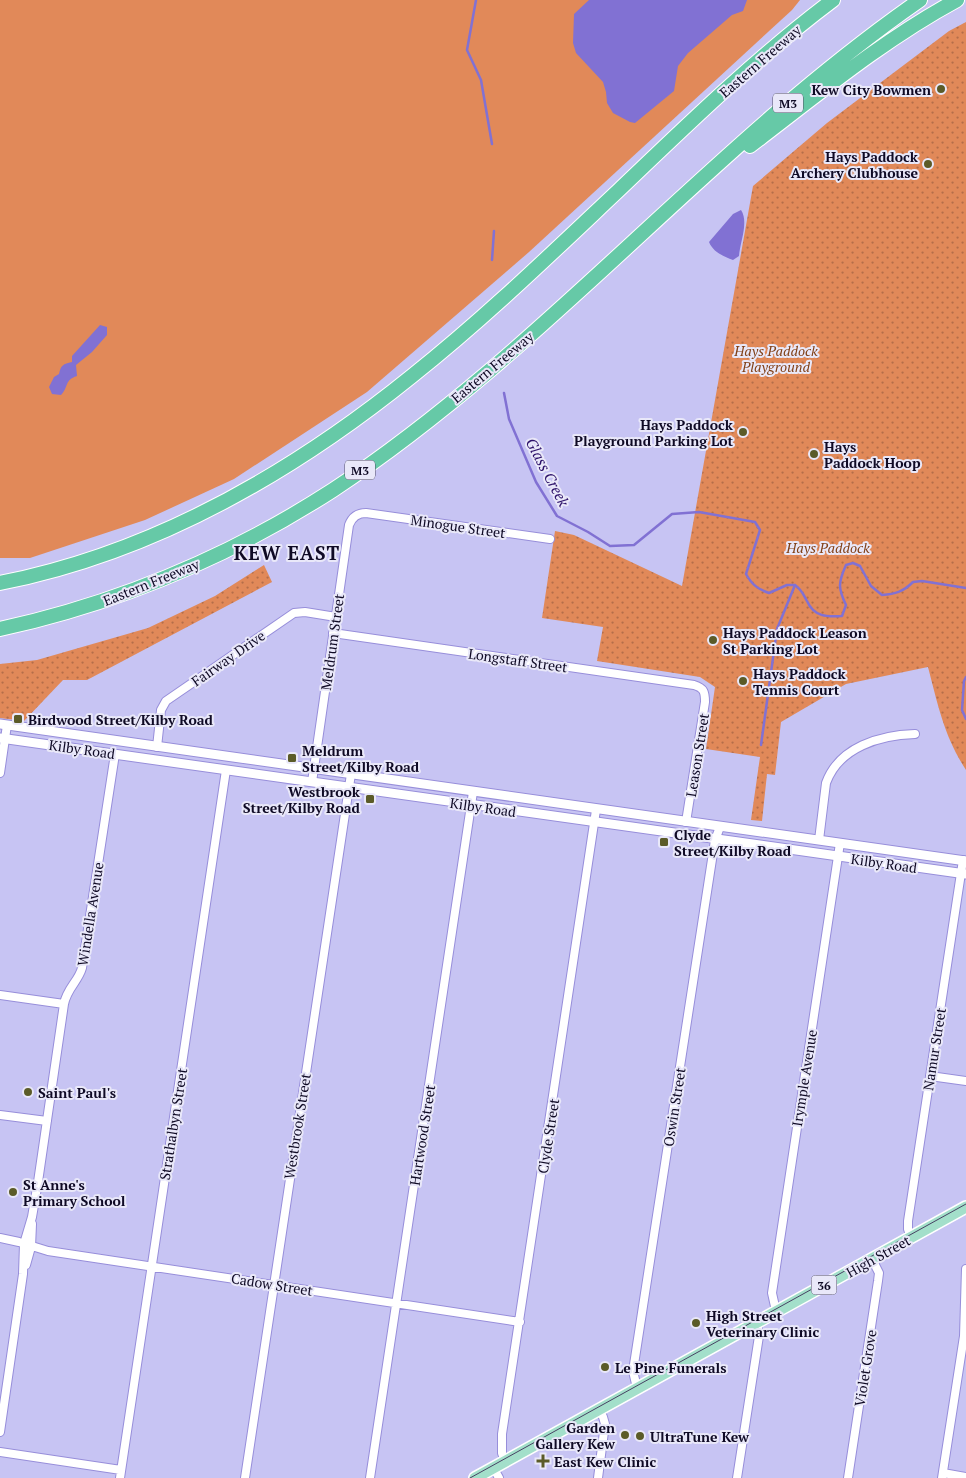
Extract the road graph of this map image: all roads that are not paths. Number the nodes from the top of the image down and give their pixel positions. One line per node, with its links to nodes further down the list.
1 (824, 0): 5 (highway)
2 (833, 0): 5 (highway, Eastern Freeway)
3 (920, 0): 6 (highway, Eastern Freeway / M3)
4 (957, 0): 6 (highway)
5 (784, 39): 9 (highway, Eastern Freeway)
6 (663, 214): 11 (highway, Eastern Freeway / M3)
7 (366, 513): 8 (street, Minogue Street); 10 (street, Meldrum Street)
8 (550, 539)
9 (0, 583)
10 (336, 617): 12 (street, Meldrum Street); 17 (street, Fairway Drive)
11 (0, 629)
12 (334, 633): 13 (street, Longstaff Street); 19 (street, Meldrum Street)
13 (701, 688): 28 (street, Leason Street)
14 (4, 725): 16 (street); 17 (street, Kilby Road)
15 (915, 734): 32 (street)
16 (3, 738): 18 (street, Kilby Road); 21 (street)
17 (156, 746): 19 (street, Kilby Road)
18 (115, 754): 20 (street, Kilby Road); 38 (street, Windella Avenue)
19 (313, 769): 22 (street, Kilby Road); 23 (street, Meldrum Street)
20 (226, 770): 23 (street, Kilby Road); 48 (street, Strathalbyn Street)
21 (0, 773)
22 (351, 774): 24 (street, Westbrook Street); 25 (street, Kilby Road)
23 (312, 782): 24 (street, Kilby Road)
24 (349, 788): 26 (street, Kilby Road); 50 (street, Westbrook Street)
25 (474, 792): 26 (street, Hartwood Street); 27 (street, Kilby Road)
26 (472, 805): 29 (street, Kilby Road); 51 (street, Hartwood Street)
27 (596, 810): 28 (street, Kilby Road); 29 (street, Clyde Street)
28 (686, 822): 30 (street, Kilby Road)
29 (595, 823): 31 (street, Kilby Road); 53 (street, Clyde Street)
30 (720, 827): 31 (street, Oswin Street); 32 (street, Kilby Road)
31 (715, 840): 34 (street, Kilby Road); 55 (street, Oswin Street)
32 (819, 840): 33 (street, Kilby Road)
33 (840, 843): 34 (street, Irymple Avenue); 35 (street, Kilby Road)
34 (838, 857): 36 (street, Kilby Road); 52 (street, Irymple Avenue)
35 (964, 861): 36 (street, Namur Street)
36 (963, 874): 39 (street, Namur Street)
37 (0, 994): 38 (street)
38 (64, 1004): 42 (street, Windella Avenue)
39 (930, 1076): 40 (street); 45 (street, Namur Street)
40 (966, 1081)
41 (0, 1115): 42 (street)
42 (47, 1121): 46 (street, Windella Avenue)
43 (966, 1207): 45 (main road, High Street / 36)
44 (0, 1238): 46 (street, Cadow Street)
45 (911, 1238): 47 (main road, High Street / 36)
46 (28, 1245): 48 (street, Cadow Street); 57 (street, Windella Avenue)
47 (872, 1259): 52 (main road, High Street / 36); 70 (street, Violet Grove)
48 (151, 1266): 50 (street, Cadow Street); 61 (street, Strathalbyn Street)
49 (966, 1269): 62 (street)
50 (274, 1284): 51 (street, Cadow Street); 64 (street, Westbrook Street)
51 (397, 1303): 53 (street, Cadow Street); 65 (street, Hartwood Street)
52 (776, 1312): 54 (main road, High Street / 36)
53 (520, 1322): 59 (street, Clyde Street)
54 (757, 1322): 55 (main road, High Street / 36); 69 (street)
55 (638, 1388): 56 (main road, High Street / 36)
56 (599, 1410): 59 (main road, High Street / 36); 68 (street)
57 (0, 1432)
58 (0, 1452): 61 (street)
59 (505, 1461): 60 (main road, High Street / 36)
60 (493, 1467): 66 (main road, High Street / 36); 67 (street)
61 (121, 1474)
62 (942, 1476): 63 (street)
63 (966, 1477)
64 (244, 1478)
65 (370, 1478)
66 (474, 1478)
67 (499, 1478)
68 (598, 1478)
69 (737, 1478)
70 (848, 1478)

